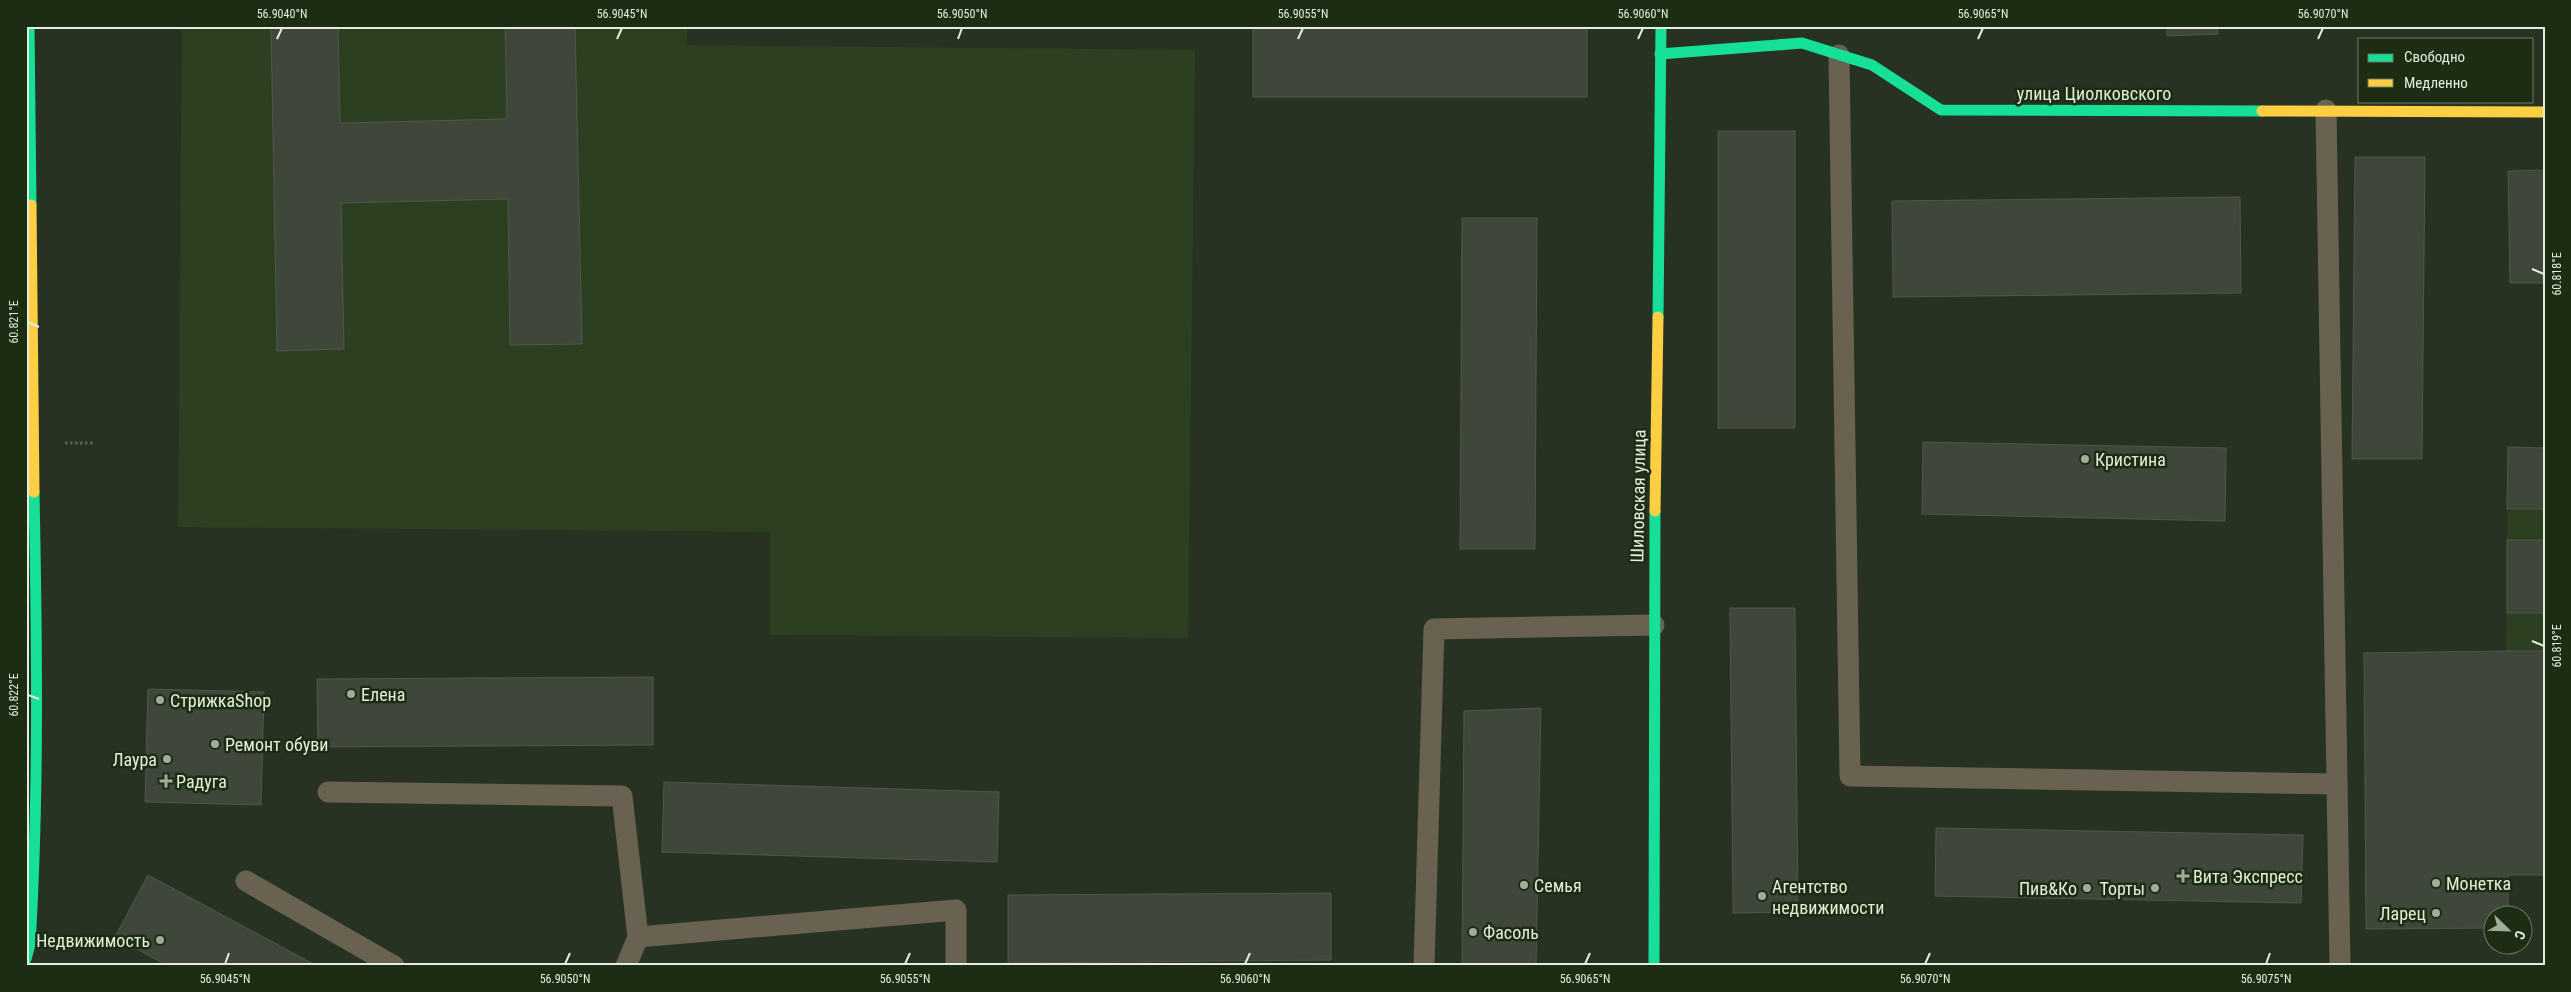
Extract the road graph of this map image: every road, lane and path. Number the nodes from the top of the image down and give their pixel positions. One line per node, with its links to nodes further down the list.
1 (29, 26): 5 (street)
2 (1661, 26): 3 (street, Шиловская улица)
3 (1660, 54): 4 (street, улица Циолковского); 9 (street, Шиловская улица)
4 (1839, 55): 6 (street, улица Циолковского); 10 (lane)
5 (28, 102): 8 (street)
6 (2326, 110): 7 (street, улица Циолковского); 10 (lane)
7 (2545, 112)
8 (29, 377): 14 (street)
9 (1654, 625): 18 (lane); 19 (street, Шиловская улица)
10 (2338, 784): 20 (lane)
11 (328, 792): 13 (lane)
12 (246, 881): 15 (lane)
13 (638, 937): 16 (lane); 17 (lane)
14 (26, 959)
15 (394, 966)
16 (626, 966)
17 (956, 966)
18 (1424, 966)
19 (1654, 966)
20 (2340, 966)

